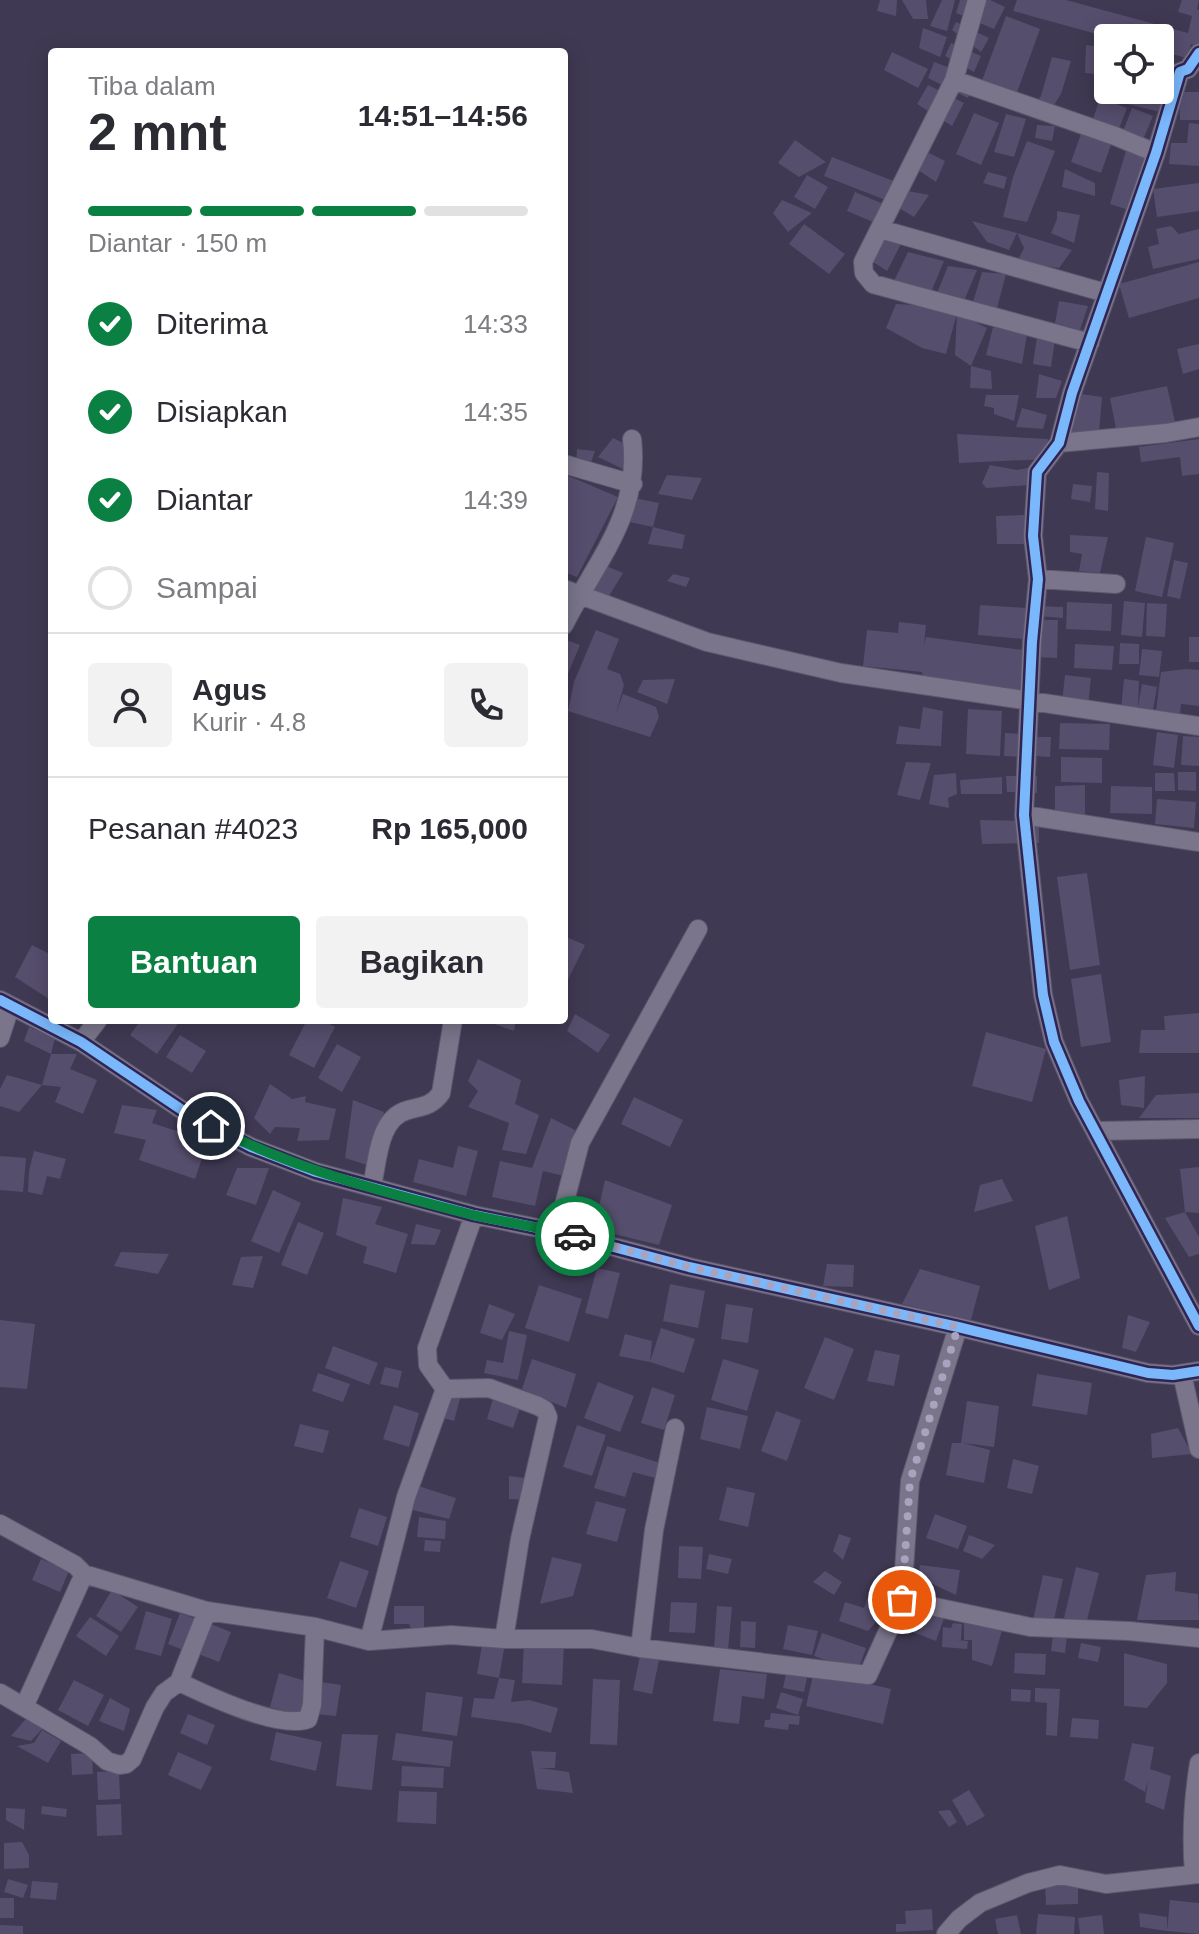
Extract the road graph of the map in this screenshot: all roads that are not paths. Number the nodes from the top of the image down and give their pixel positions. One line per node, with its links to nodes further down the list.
1 (977, 0): 3 (street)
2 (1199, 53): 4 (street)
3 (954, 80): 4 (street); 5 (street)
4 (1156, 153): 6 (street)
5 (880, 229): 6 (street); 7 (street)
6 (1106, 293): 7 (street)
7 (1090, 343): 10 (street)
8 (1199, 427): 10 (street)
9 (632, 439): 12 (street)
10 (1059, 443): 13 (street)
11 (568, 465): 12 (street)
12 (633, 484): 15 (street)
13 (1038, 579): 14 (street); 16 (street)
14 (1116, 584)
15 (571, 592): 16 (street)
16 (1028, 701): 17 (street); 18 (street)
17 (1199, 726)
18 (1024, 815): 19 (street); 27 (street)
19 (1199, 842)
20 (698, 929): 30 (street)
21 (5, 1004): 24 (street); 25 (street)
22 (95, 1024): 25 (street)
23 (452, 1024): 28 (street)
24 (0, 1038)
25 (81, 1042): 28 (street)
26 (1199, 1129): 27 (street)
27 (1097, 1131): 31 (street)
28 (372, 1186): 29 (street)
29 (474, 1215): 30 (street); 34 (street)
30 (557, 1232): 32 (street)
31 (1199, 1326)
32 (958, 1327): 33 (street); 39 (street)
33 (1190, 1372): 36 (street)
34 (445, 1389): 43 (street); 44 (street)
35 (675, 1428): 45 (street)
36 (1199, 1449)
37 (0, 1524): 38 (street)
38 (84, 1574): 40 (street); 48 (street)
39 (902, 1600): 42 (street); 45 (street)
40 (207, 1611): 41 (street); 46 (street)
41 (315, 1627): 44 (street); 46 (street)
42 (1199, 1638)
43 (504, 1639): 44 (street); 45 (street)
44 (369, 1641)
45 (640, 1648)
46 (179, 1682): 48 (street)
47 (0, 1693): 48 (street)
48 (24, 1707)
49 (1199, 1763): 50 (street)
50 (1197, 1874): 51 (street)
51 (946, 1934)

